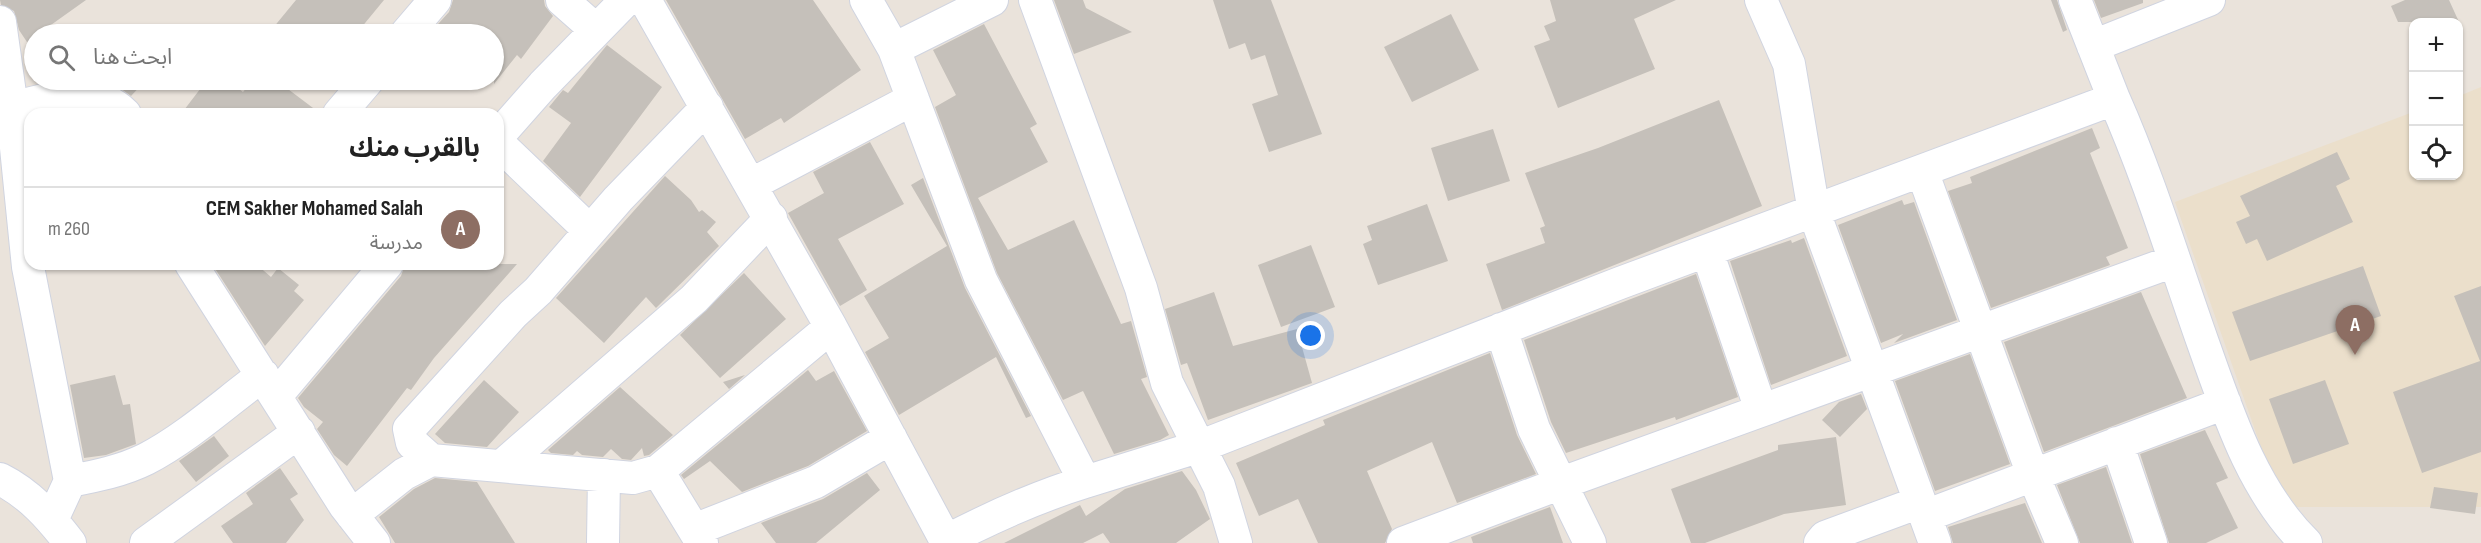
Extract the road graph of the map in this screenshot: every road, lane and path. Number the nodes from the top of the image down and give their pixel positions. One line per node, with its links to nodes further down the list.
1 (435, 0): 12 (street)
2 (562, 0): 13 (street)
3 (626, 0): 13 (street)
4 (645, 0): 19 (street)
5 (866, 0): 15 (street)
6 (992, 0): 15 (street)
7 (1035, 0): 47 (street)
8 (1761, 0): 28 (street)
9 (2075, 0): 14 (street)
10 (2205, 1): 14 (street)
11 (0, 22): 20 (street)
12 (415, 24)
13 (597, 30): 23 (street)
14 (2093, 46): 18 (street)
15 (894, 49): 17 (street)
16 (359, 90): 22 (street)
17 (913, 99): 26 (street); 55 (street)
18 (2114, 99): 25 (street); 33 (street)
19 (707, 107): 26 (street); 30 (street)
20 (12, 108): 21 (street); 27 (street)
21 (114, 108)
22 (344, 108)
23 (504, 130)
24 (504, 149): 30 (street)
25 (1922, 171): 28 (street); 39 (street)
26 (752, 184): 29 (street)
27 (10, 194): 31 (street)
28 (1814, 212): 32 (street); 40 (street)
29 (771, 218): 37 (street); 49 (street)
30 (590, 231): 48 (street)
31 (24, 251)
32 (1707, 251): 38 (street); 43 (street)
33 (2174, 261): 39 (street); 42 (street)
34 (29, 270): 54 (street)
35 (202, 270): 41 (street)
36 (381, 270): 41 (street)
37 (831, 327): 45 (street); 50 (street)
38 (1501, 329): 47 (street); 56 (street)
39 (1981, 330): 40 (street); 52 (street)
40 (1872, 370): 43 (street); 58 (street)
41 (269, 385): 44 (street); 54 (street)
42 (2225, 403): 46 (street); 62 (street)
43 (1761, 410): 56 (street)
44 (299, 432): 57 (street); 64 (street)
45 (891, 438): 61 (street); 63 (street)
46 (2117, 443): 52 (street); 72 (street)
47 (1201, 446): 55 (street); 67 (street)
48 (431, 460): 49 (street); 57 (street)
49 (504, 464): 51 (street)
50 (658, 471): 51 (street); 61 (street)
51 (604, 475): 66 (street)
52 (2033, 475): 58 (street); 71 (street)
53 (0, 480): 60 (street)
54 (70, 481): 60 (street)
55 (1085, 482): 63 (street)
56 (1559, 484): 59 (street); 69 (street)
57 (352, 515): 65 (street)
58 (1926, 520): 70 (street)
59 (1466, 531): 68 (street)
60 (61, 532)
61 (698, 536)
62 (2290, 540)
63 (947, 542)
64 (146, 543)
65 (374, 543)
66 (603, 543)
67 (1236, 543)
68 (1403, 543)
69 (1590, 543)
70 (1820, 543)
71 (2061, 543)
72 (2151, 543)

